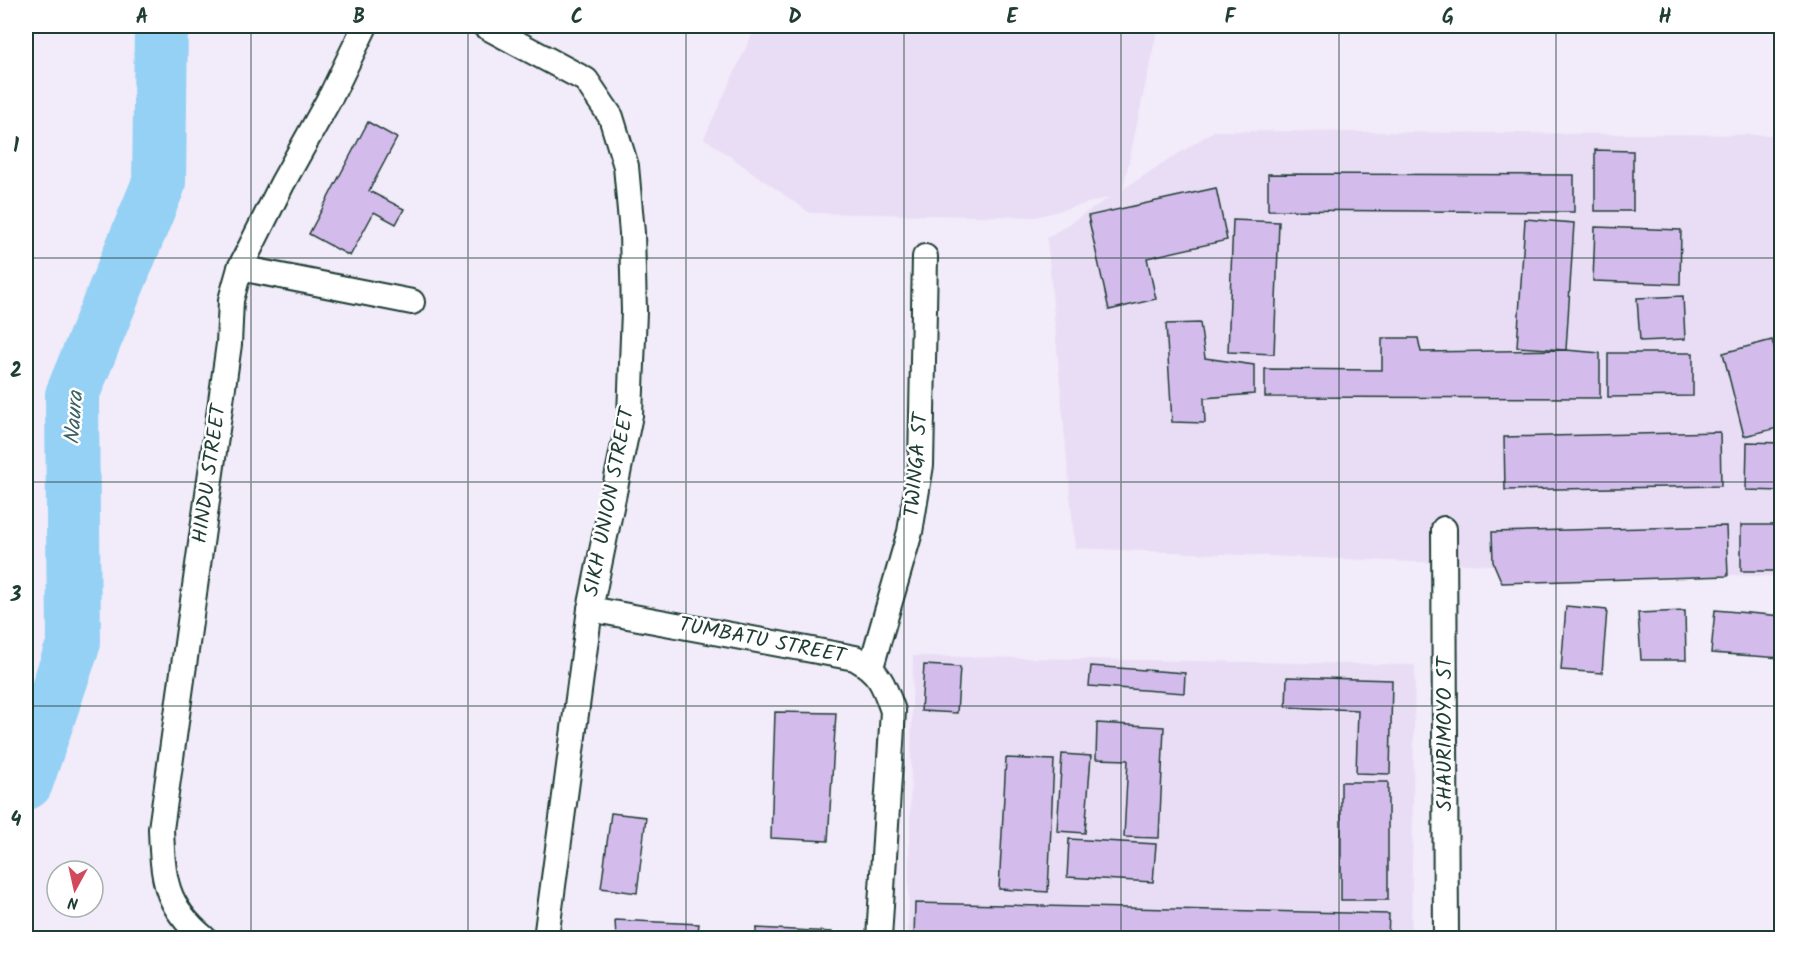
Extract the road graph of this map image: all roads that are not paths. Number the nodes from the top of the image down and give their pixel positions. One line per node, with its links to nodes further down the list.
1 (365, 26): 4 (street, HINDU STREET)
2 (485, 26): 7 (street, SIKH UNION STREET)
3 (926, 257): 8 (street, TWINGA ST)
4 (240, 268): 5 (street); 9 (street, HINDU STREET)
5 (412, 302)
6 (1444, 529): 12 (street, SHAURIMOYO ST)
7 (590, 609): 8 (street, TUMBATU STREET); 10 (street, SIKH UNION STREET)
8 (871, 667): 11 (street, TUMBATU STREET)
9 (204, 939)
10 (546, 939)
11 (879, 939)
12 (1446, 939)

